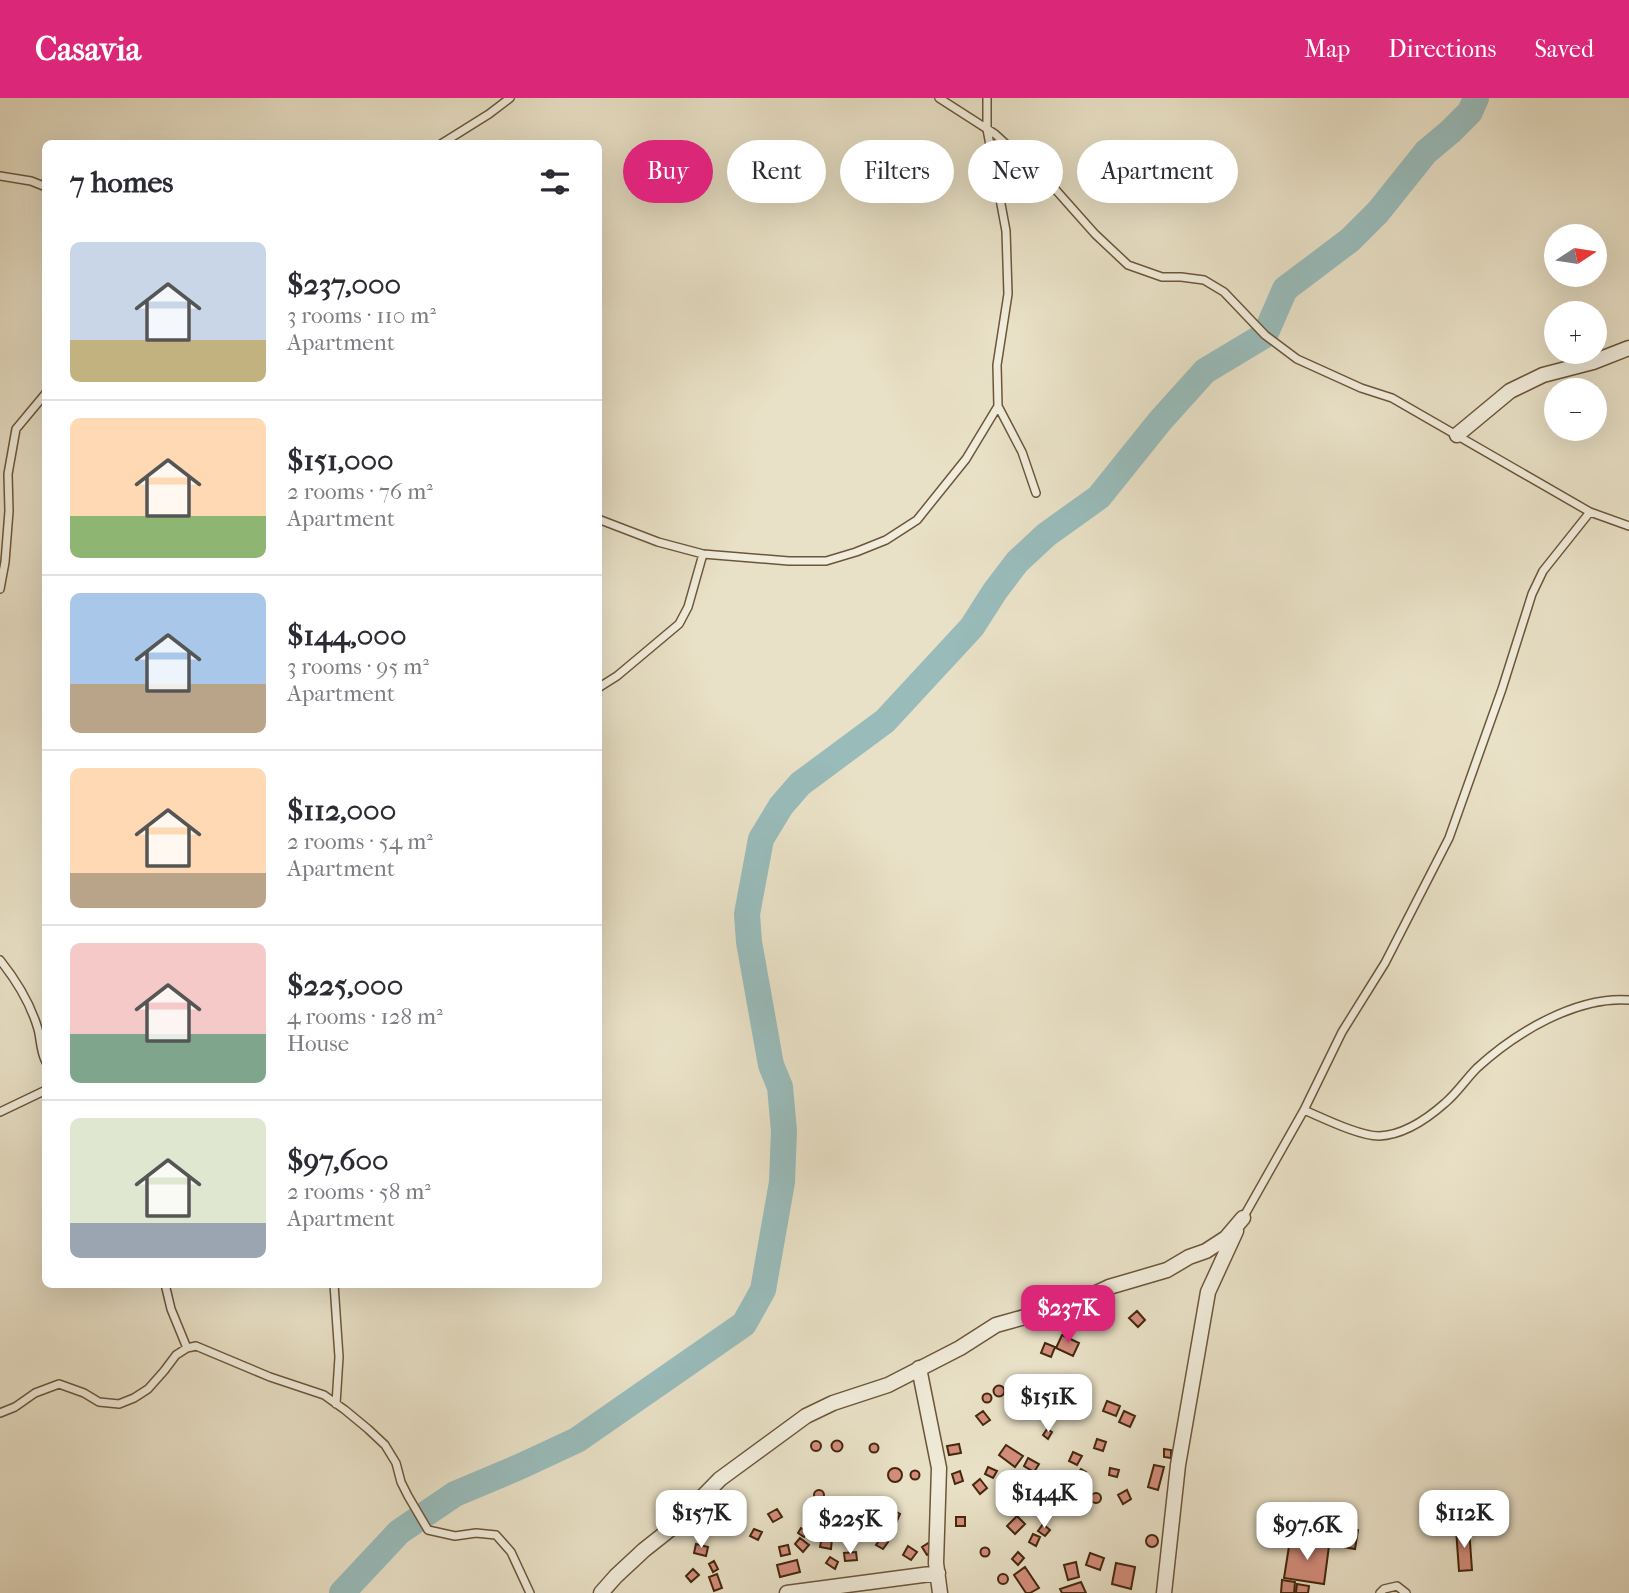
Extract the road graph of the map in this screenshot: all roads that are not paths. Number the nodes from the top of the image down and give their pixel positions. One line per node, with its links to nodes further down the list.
1 (510, 98): 5 (lane)
2 (939, 98): 4 (lane)
3 (987, 98): 4 (lane)
4 (987, 130): 10 (lane); 11 (lane)
5 (447, 140)
6 (0, 176): 7 (lane)
7 (42, 185)
8 (1629, 348): 11 (street)
9 (42, 398): 17 (lane)
10 (998, 406): 12 (lane); 16 (lane)
11 (1457, 435): 13 (lane)
12 (1035, 493)
13 (1590, 512): 15 (lane); 23 (lane)
14 (602, 521): 16 (lane)
15 (1629, 526)
16 (703, 554): 18 (lane)
17 (0, 589)
18 (602, 685)
19 (0, 960): 21 (lane)
20 (1629, 1000): 23 (lane)
21 (42, 1055)
22 (42, 1092): 24 (lane)
23 (1304, 1110): 25 (lane)
24 (0, 1112)
25 (1243, 1218): 29 (street); 37 (street)
26 (165, 1288): 28 (lane)
27 (334, 1288): 30 (lane)
28 (187, 1348): 30 (lane); 31 (lane)
29 (919, 1368): 32 (street); 34 (street)
30 (336, 1404): 33 (lane)
31 (0, 1413)
32 (937, 1573): 35 (street); 36 (street)
33 (530, 1593)
34 (601, 1593)
35 (787, 1593)
36 (940, 1593)
37 (1164, 1593)
38 (1380, 1593): 39 (lane)
39 (1406, 1593)

